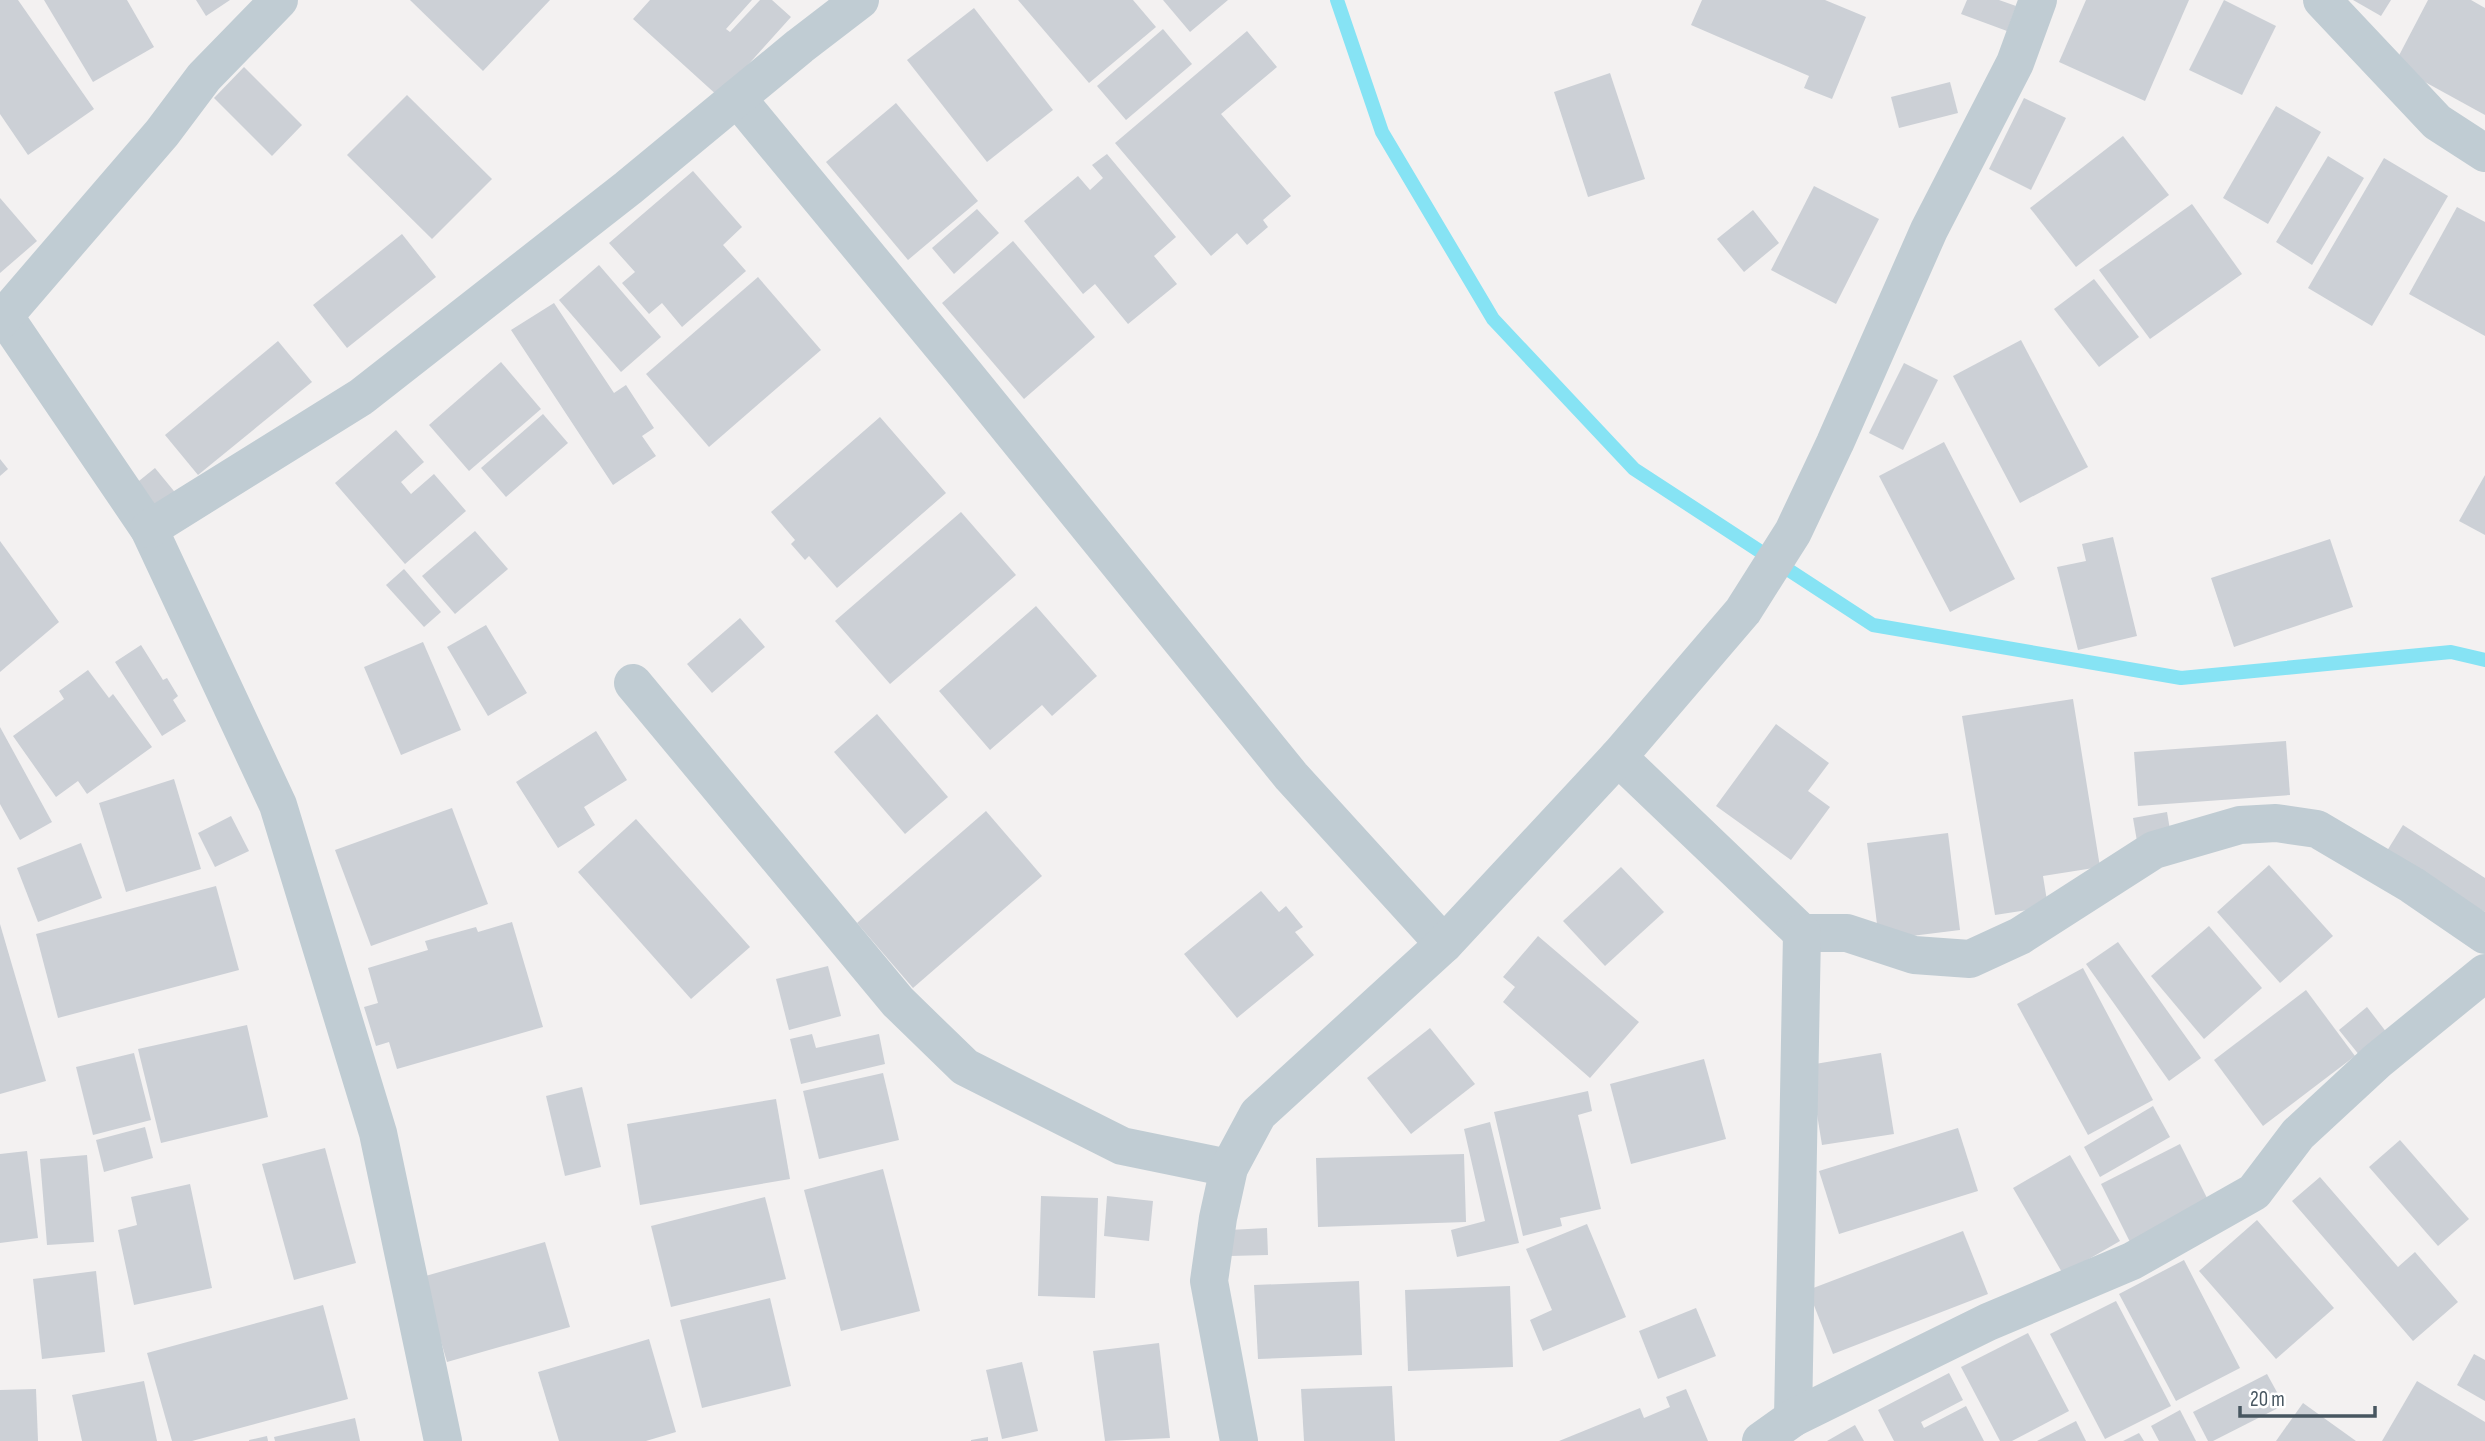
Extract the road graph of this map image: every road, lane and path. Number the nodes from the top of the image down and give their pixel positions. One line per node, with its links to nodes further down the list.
1 (279, 0): 7 (street)
2 (860, 0): 5 (street)
3 (2038, 0): 10 (street)
4 (2322, 0): 6 (street)
5 (737, 98): 8 (street); 13 (street)
6 (2485, 153)
7 (3, 319): 8 (street)
8 (149, 529): 17 (street)
9 (633, 683): 15 (street)
10 (1618, 757): 11 (street); 13 (street)
11 (1802, 933): 12 (street); 16 (street)
12 (2485, 935)
13 (1444, 944): 15 (street)
14 (2485, 973): 16 (street)
15 (1228, 1167): 18 (street)
16 (1793, 1418): 19 (street)
17 (443, 1441)
18 (1239, 1441)
19 (1761, 1441)

